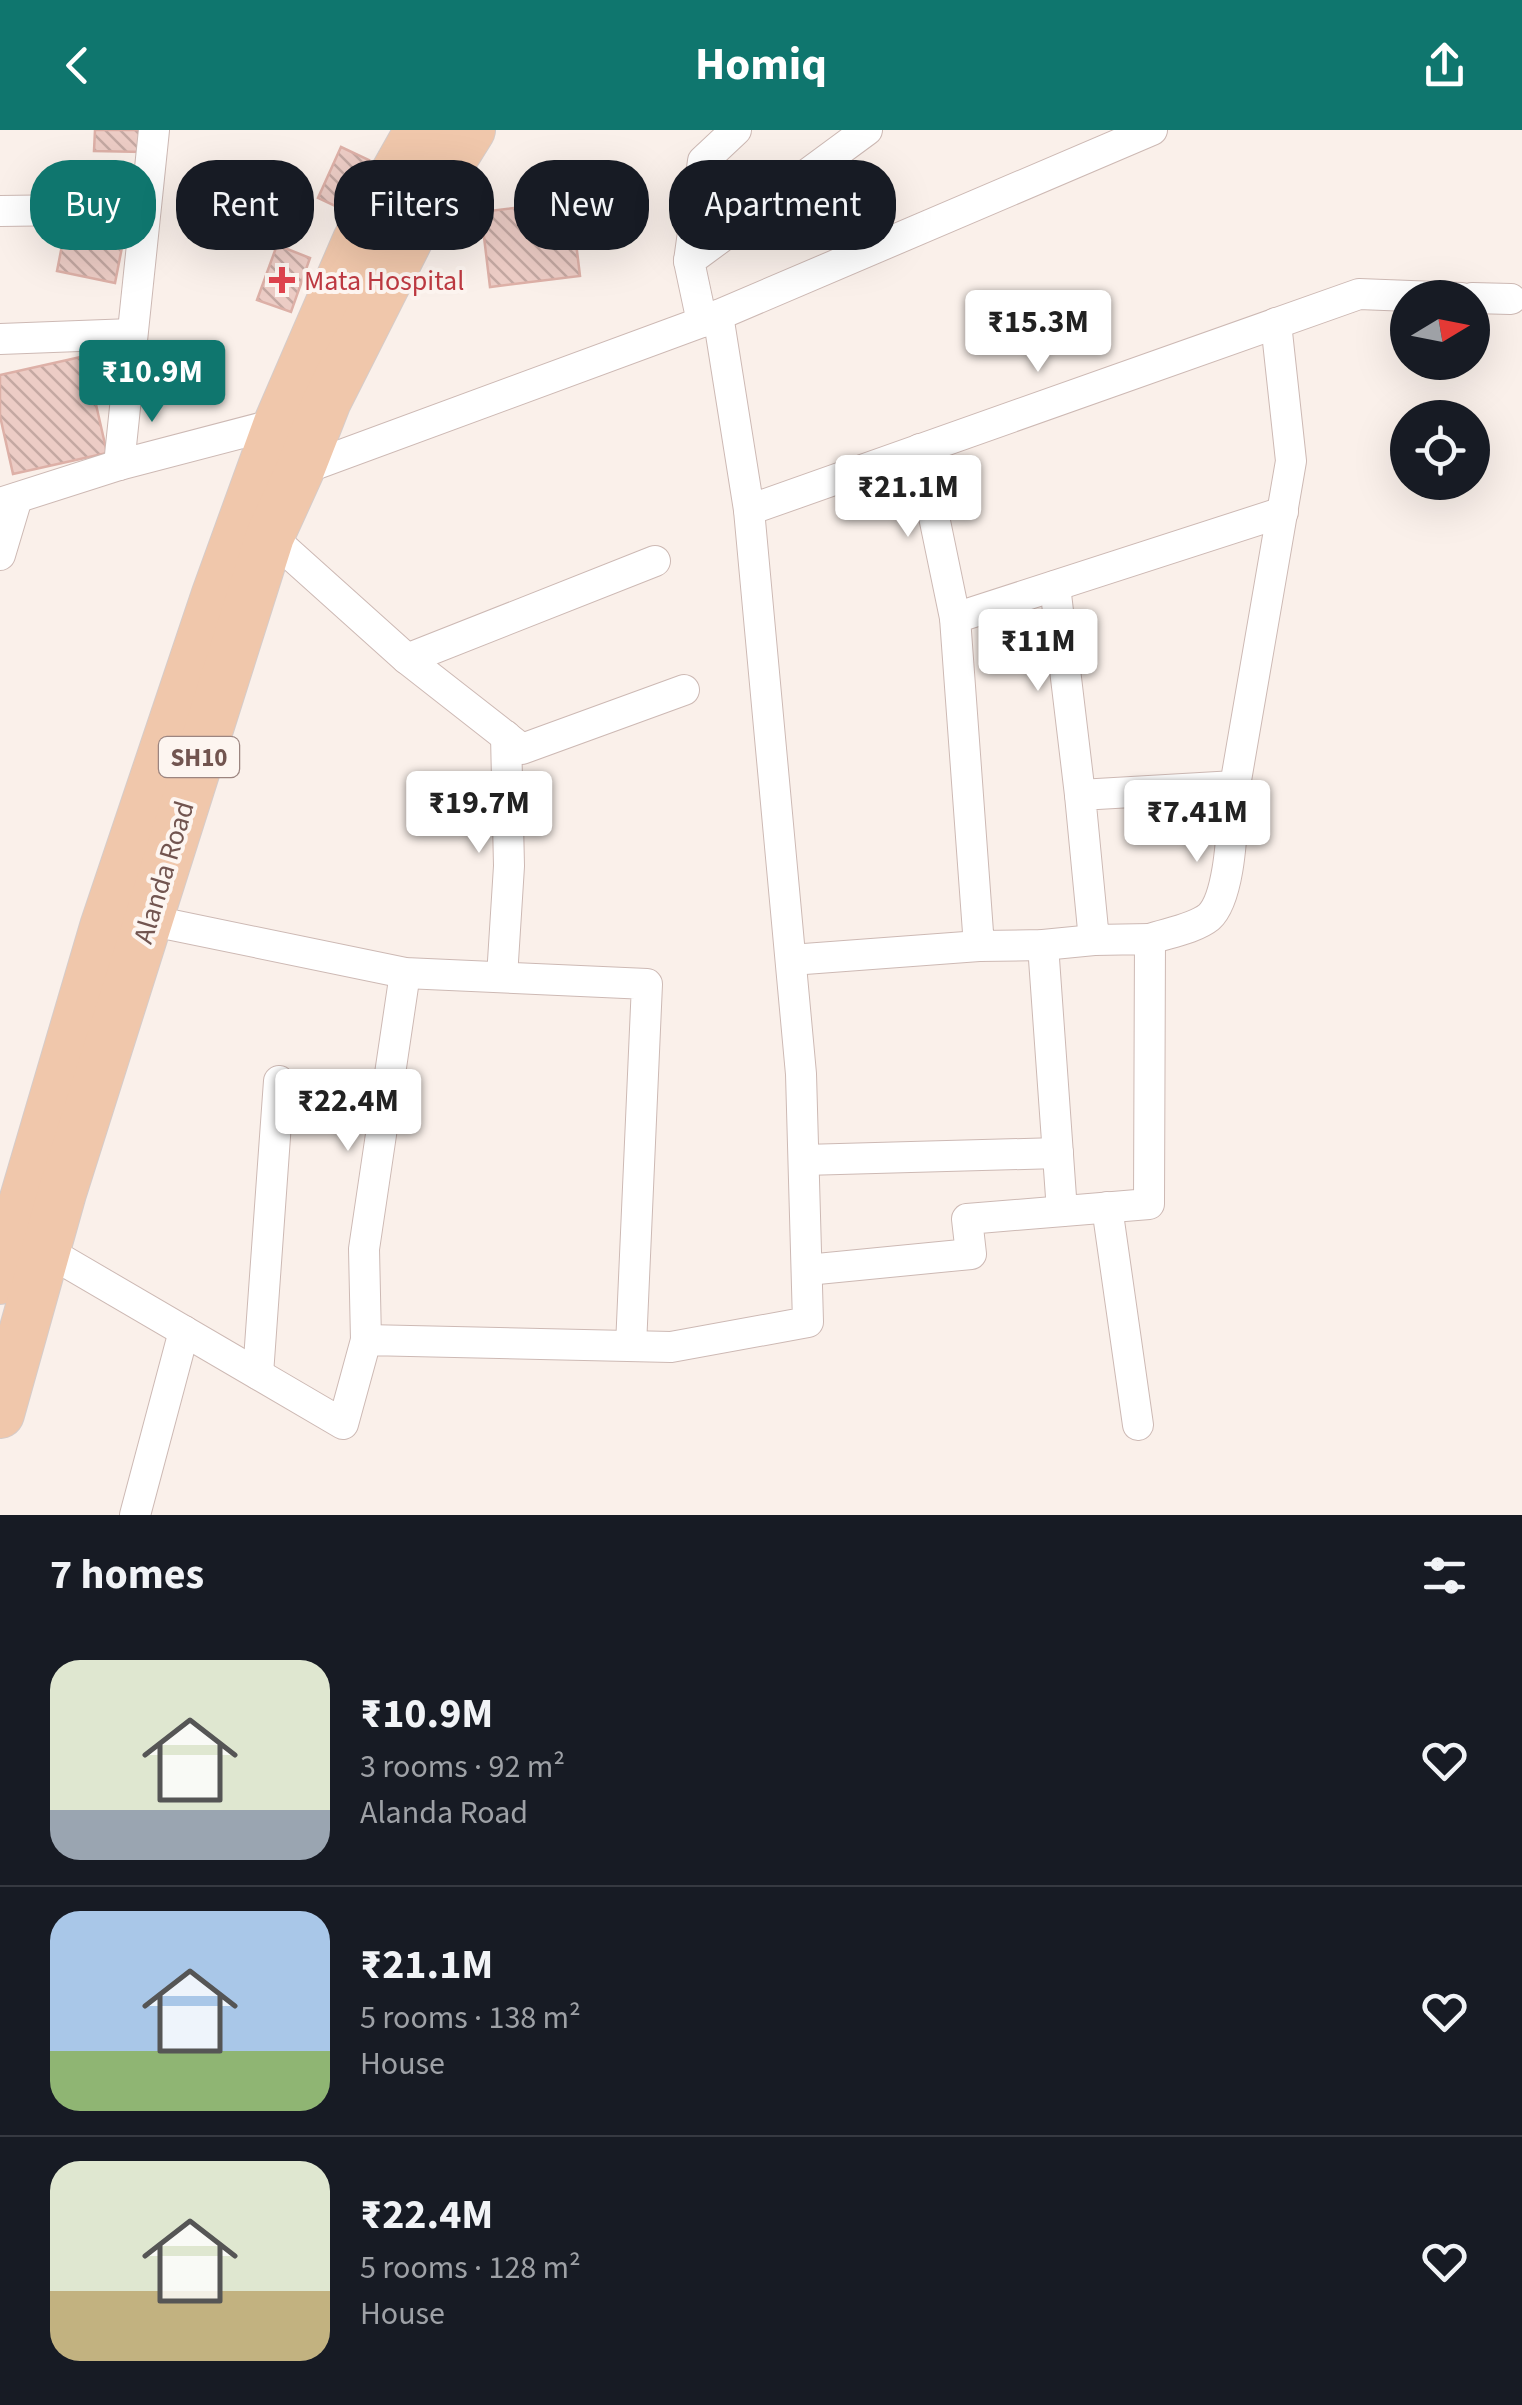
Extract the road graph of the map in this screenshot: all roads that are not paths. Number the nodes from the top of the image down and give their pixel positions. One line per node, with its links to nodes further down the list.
1 (154, 130): 8 (street)
2 (419, 130): 20 (main road, Alanda Road / SH10)
3 (471, 130): 20 (main road, Alanda Road / SH10)
4 (736, 130): 12 (street)
5 (866, 130): 12 (street)
6 (1152, 130): 7 (street)
7 (1099, 140): 16 (street)
8 (151, 160)
9 (0, 212): 10 (street)
10 (30, 212)
11 (141, 250): 18 (street)
12 (689, 260): 16 (street)
13 (1390, 295): 17 (street)
14 (1490, 298): 15 (street)
15 (1511, 299)
16 (710, 318): 23 (street); 25 (street)
17 (1276, 323): 21 (street); 26 (street)
18 (132, 334): 19 (street); 22 (street)
19 (0, 340)
20 (300, 418): 22 (street); 23 (main road, Alanda Road / SH10)
21 (920, 449): 25 (street); 31 (street)
22 (119, 464): 24 (street)
23 (278, 477): 27 (main road, Alanda Road / SH10); 48 (main road, Alanda Road / SH10)
24 (9, 500): 28 (street)
25 (749, 510): 42 (street)
26 (1282, 512): 30 (street); 35 (street)
27 (270, 536): 32 (street); 37 (main road, Alanda Road / SH10)
28 (0, 555)
29 (655, 561): 32 (street)
30 (1055, 586): 31 (street); 36 (street)
31 (955, 618): 41 (street)
32 (408, 659): 34 (street)
33 (684, 690): 34 (street)
34 (506, 736): 44 (street)
35 (1235, 786): 36 (street); 38 (street)
36 (1080, 795): 39 (street)
37 (148, 920): 43 (street); 51 (main road, Alanda Road / SH10)
38 (1150, 939): 39 (street); 49 (street)
39 (1094, 940): 40 (street)
40 (1043, 944): 41 (street); 46 (street)
41 (978, 946): 42 (street)
42 (791, 960): 47 (street)
43 (405, 973): 44 (street); 55 (street)
44 (502, 977): 56 (street)
45 (279, 1081): 57 (street)
46 (1058, 1153): 47 (street); 50 (street)
47 (804, 1160): 52 (street)
48 (12, 1192): 53 (main road, Alanda Road / SH10)
49 (1107, 1207): 50 (street); 59 (street)
50 (1062, 1211): 52 (street)
51 (46, 1251): 54 (street); 58 (main road, Alanda Road / SH10)
52 (807, 1270): 56 (street)
53 (0, 1280)
54 (184, 1331): 57 (street); 60 (street)
55 (366, 1340): 56 (street); 57 (street)
56 (632, 1346)
57 (258, 1374)
58 (0, 1414)
59 (1138, 1425)
60 (135, 1515)

